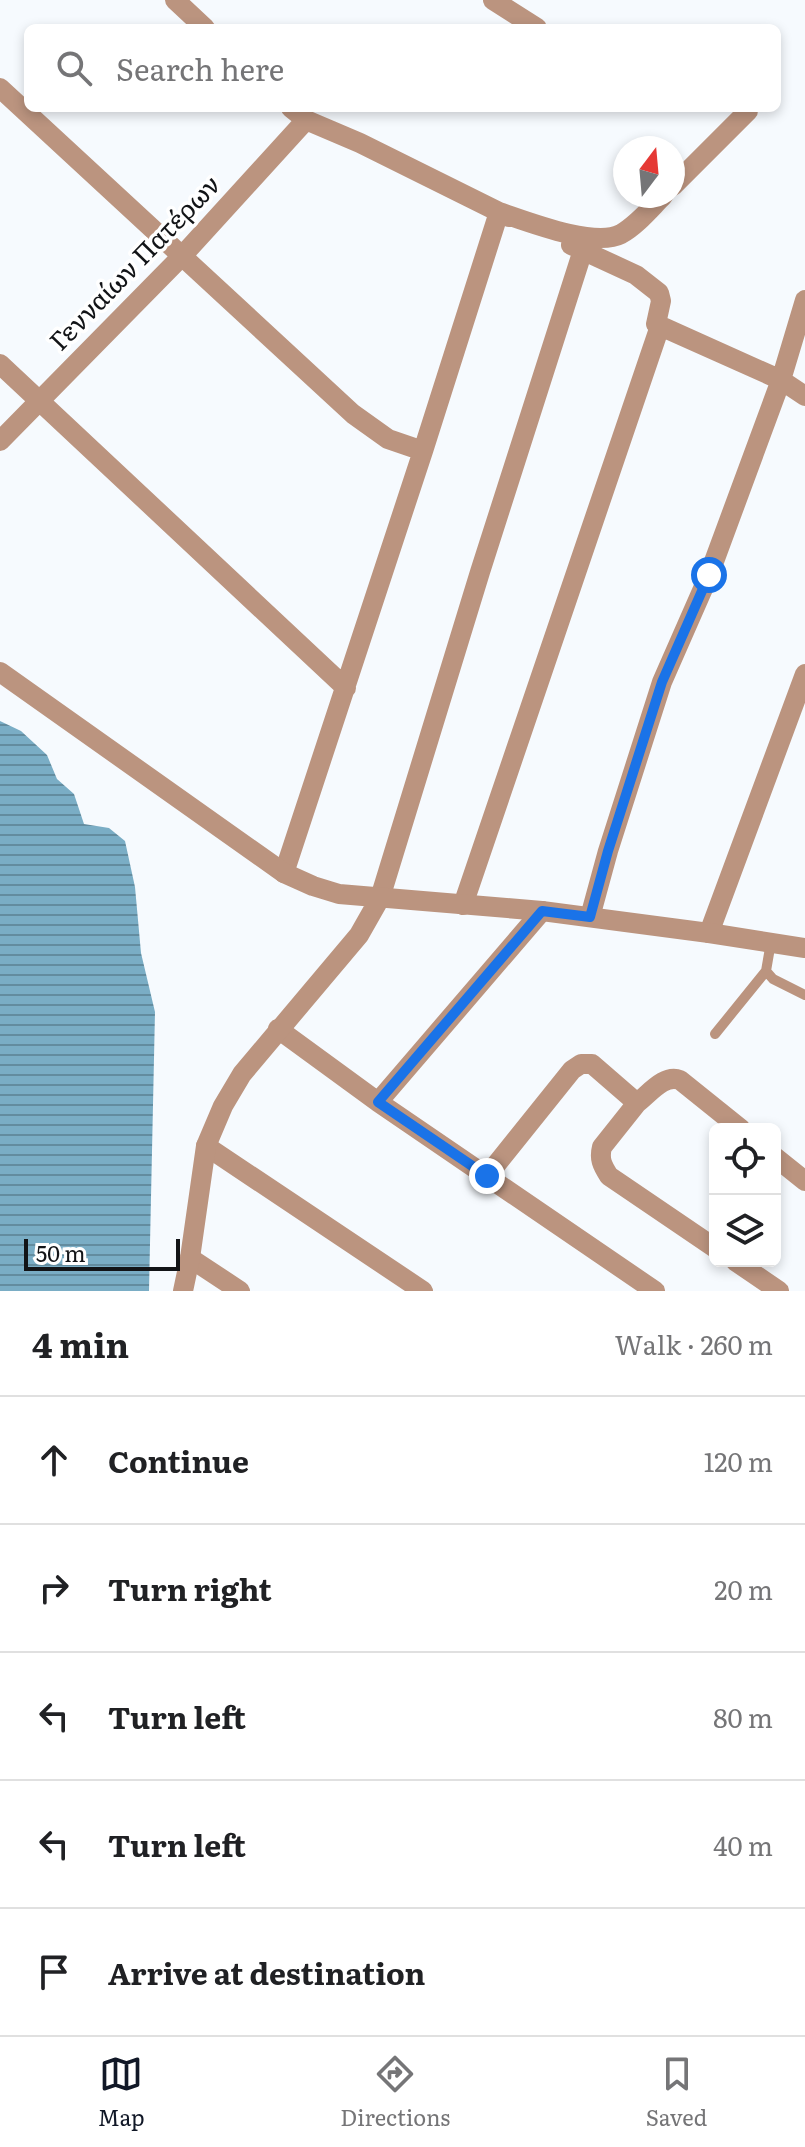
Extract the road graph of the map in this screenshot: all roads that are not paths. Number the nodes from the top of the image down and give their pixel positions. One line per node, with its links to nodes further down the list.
1 (175, 0): 3 (street)
2 (493, 0): 4 (street)
3 (201, 24)
4 (531, 24)
5 (0, 88): 6 (street)
6 (24, 110)
7 (26, 112): 14 (street)
8 (747, 112): 10 (street)
9 (299, 114): 12 (street); 14 (street, Γενναίων Πατέρων)
10 (685, 174)
11 (651, 208): 12 (street)
12 (499, 212): 13 (street); 22 (street)
13 (583, 250): 16 (street); 27 (street)
14 (183, 255): 20 (street, Γενναίων Πατέρων); 22 (street)
15 (805, 300): 18 (street)
16 (660, 326): 18 (street); 28 (street)
17 (0, 364): 20 (street)
18 (781, 380): 19 (street); 30 (street)
19 (805, 396)
20 (39, 400): 21 (street, Γενναίων Πατέρων); 25 (street)
21 (0, 441)
22 (423, 451): 25 (street)
23 (0, 672): 26 (street)
24 (805, 674): 31 (street)
25 (346, 688): 26 (street)
26 (284, 873): 27 (street)
27 (380, 898): 28 (street); 36 (street)
28 (463, 905): 29 (street)
29 (542, 911): 30 (street); 38 (street)
30 (590, 917): 31 (street)
31 (709, 933): 32 (street)
32 (771, 942): 33 (street); 34 (lane)
33 (805, 948)
34 (766, 971): 35 (lane); 37 (lane)
35 (805, 995)
36 (278, 1029): 38 (street); 41 (street)
37 (715, 1034)
38 (378, 1102): 44 (street)
39 (637, 1103): 40 (street); 44 (street); 45 (street)
40 (734, 1123)
41 (206, 1146): 46 (street); 50 (street)
42 (781, 1161): 43 (street)
43 (803, 1174)
44 (487, 1176): 51 (street)
45 (709, 1244)
46 (190, 1258): 48 (street); 49 (street)
47 (744, 1267): 52 (street)
48 (183, 1291)
49 (240, 1291)
50 (423, 1291)
51 (655, 1291)
52 (779, 1291)

